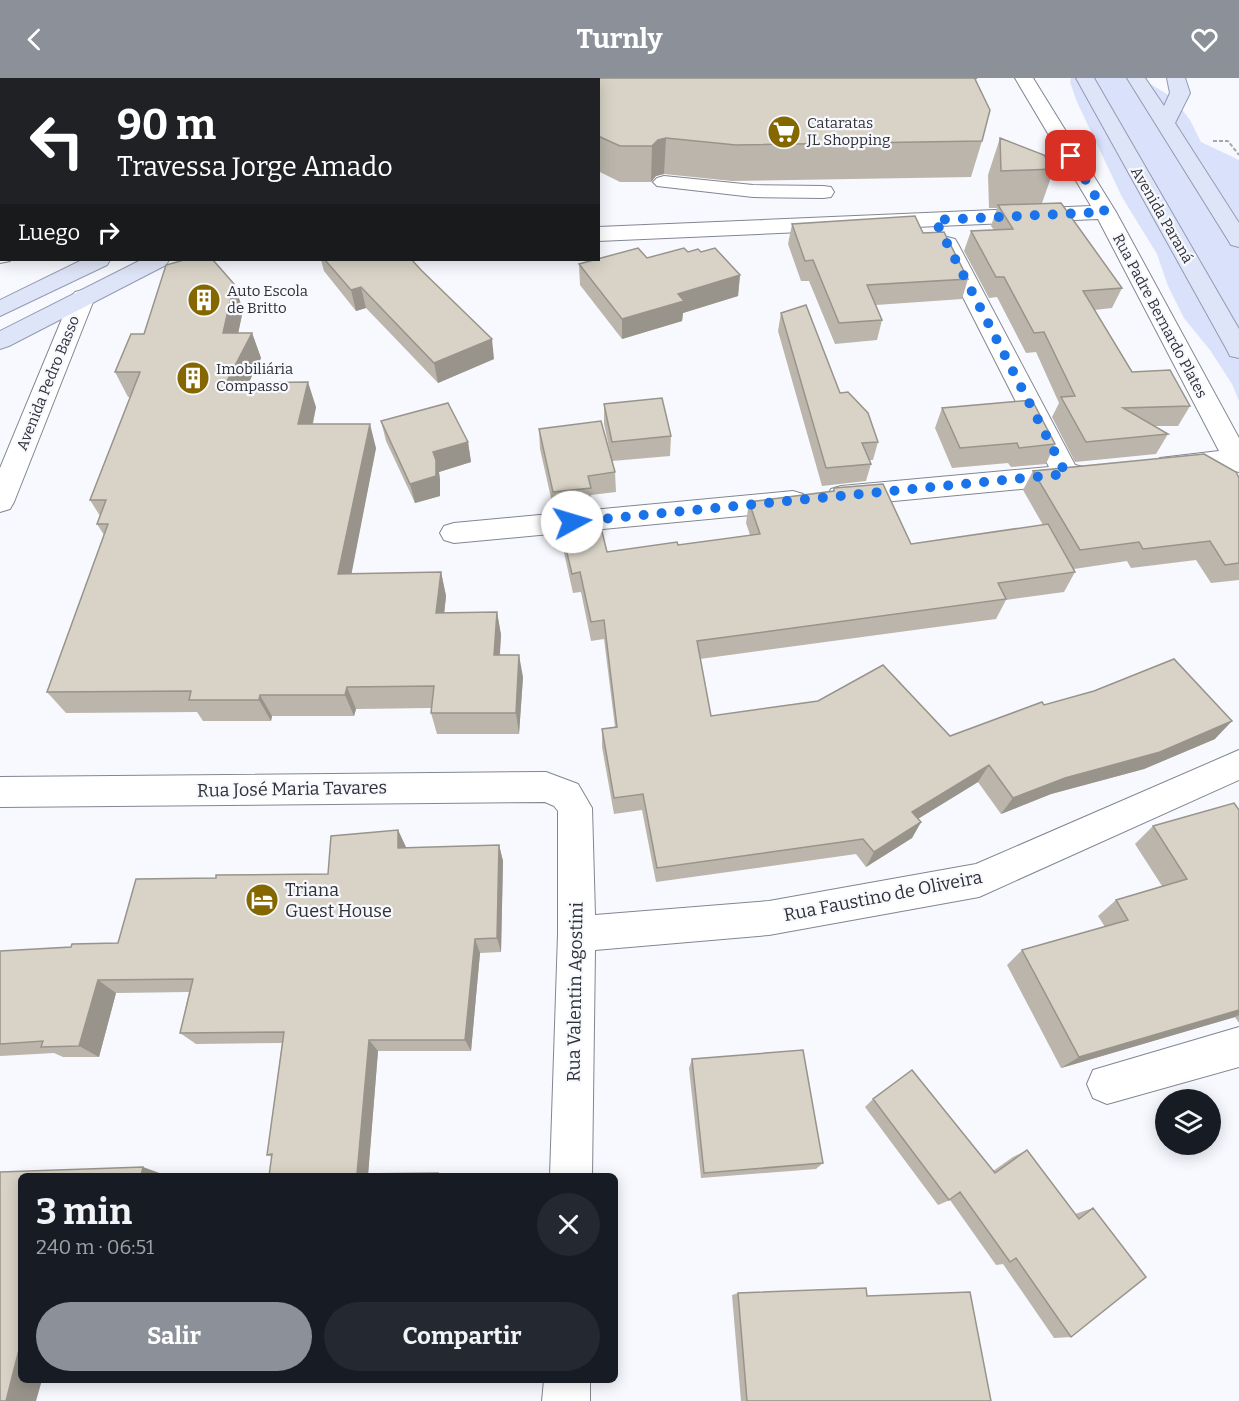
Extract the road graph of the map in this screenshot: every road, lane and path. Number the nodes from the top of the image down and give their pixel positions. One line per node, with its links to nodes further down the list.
1 (1024, 78): 8 (street, Rua Padre Bernardo Plates)
2 (1085, 78): 17 (main road, Avenida Paraná)
3 (1136, 78): 5 (main road)
4 (1176, 78): 5 (main road)
5 (1165, 123): 11 (main road)
6 (664, 182): 7 (street)
7 (824, 192)
8 (1105, 212): 9 (street); 18 (street, Rua Padre Bernardo Plates)
9 (935, 220): 10 (street); 21 (street)
10 (600, 234)
11 (1239, 240)
12 (97, 261): 15 (main road)
13 (156, 261): 14 (main road)
14 (83, 297): 16 (main road); 22 (street, Avenida Pedro Basso)
15 (0, 309)
16 (0, 341)
17 (1239, 350)
18 (1238, 460): 19 (street)
19 (1146, 467)
20 (1100, 471): 21 (street)
21 (1066, 474): 23 (street)
22 (0, 502)
23 (454, 533)
24 (1239, 764): 27 (street, Rua Faustino de Oliveira)
25 (0, 792): 26 (street, Rua José Maria Tavares)
26 (575, 808): 27 (street, Rua Valentin Agostini)
27 (577, 934): 30 (street, Rua Valentin Agostini)
28 (1239, 1047): 29 (street)
29 (1107, 1084)
30 (571, 1173)
31 (567, 1383): 32 (street)
32 (566, 1401)

